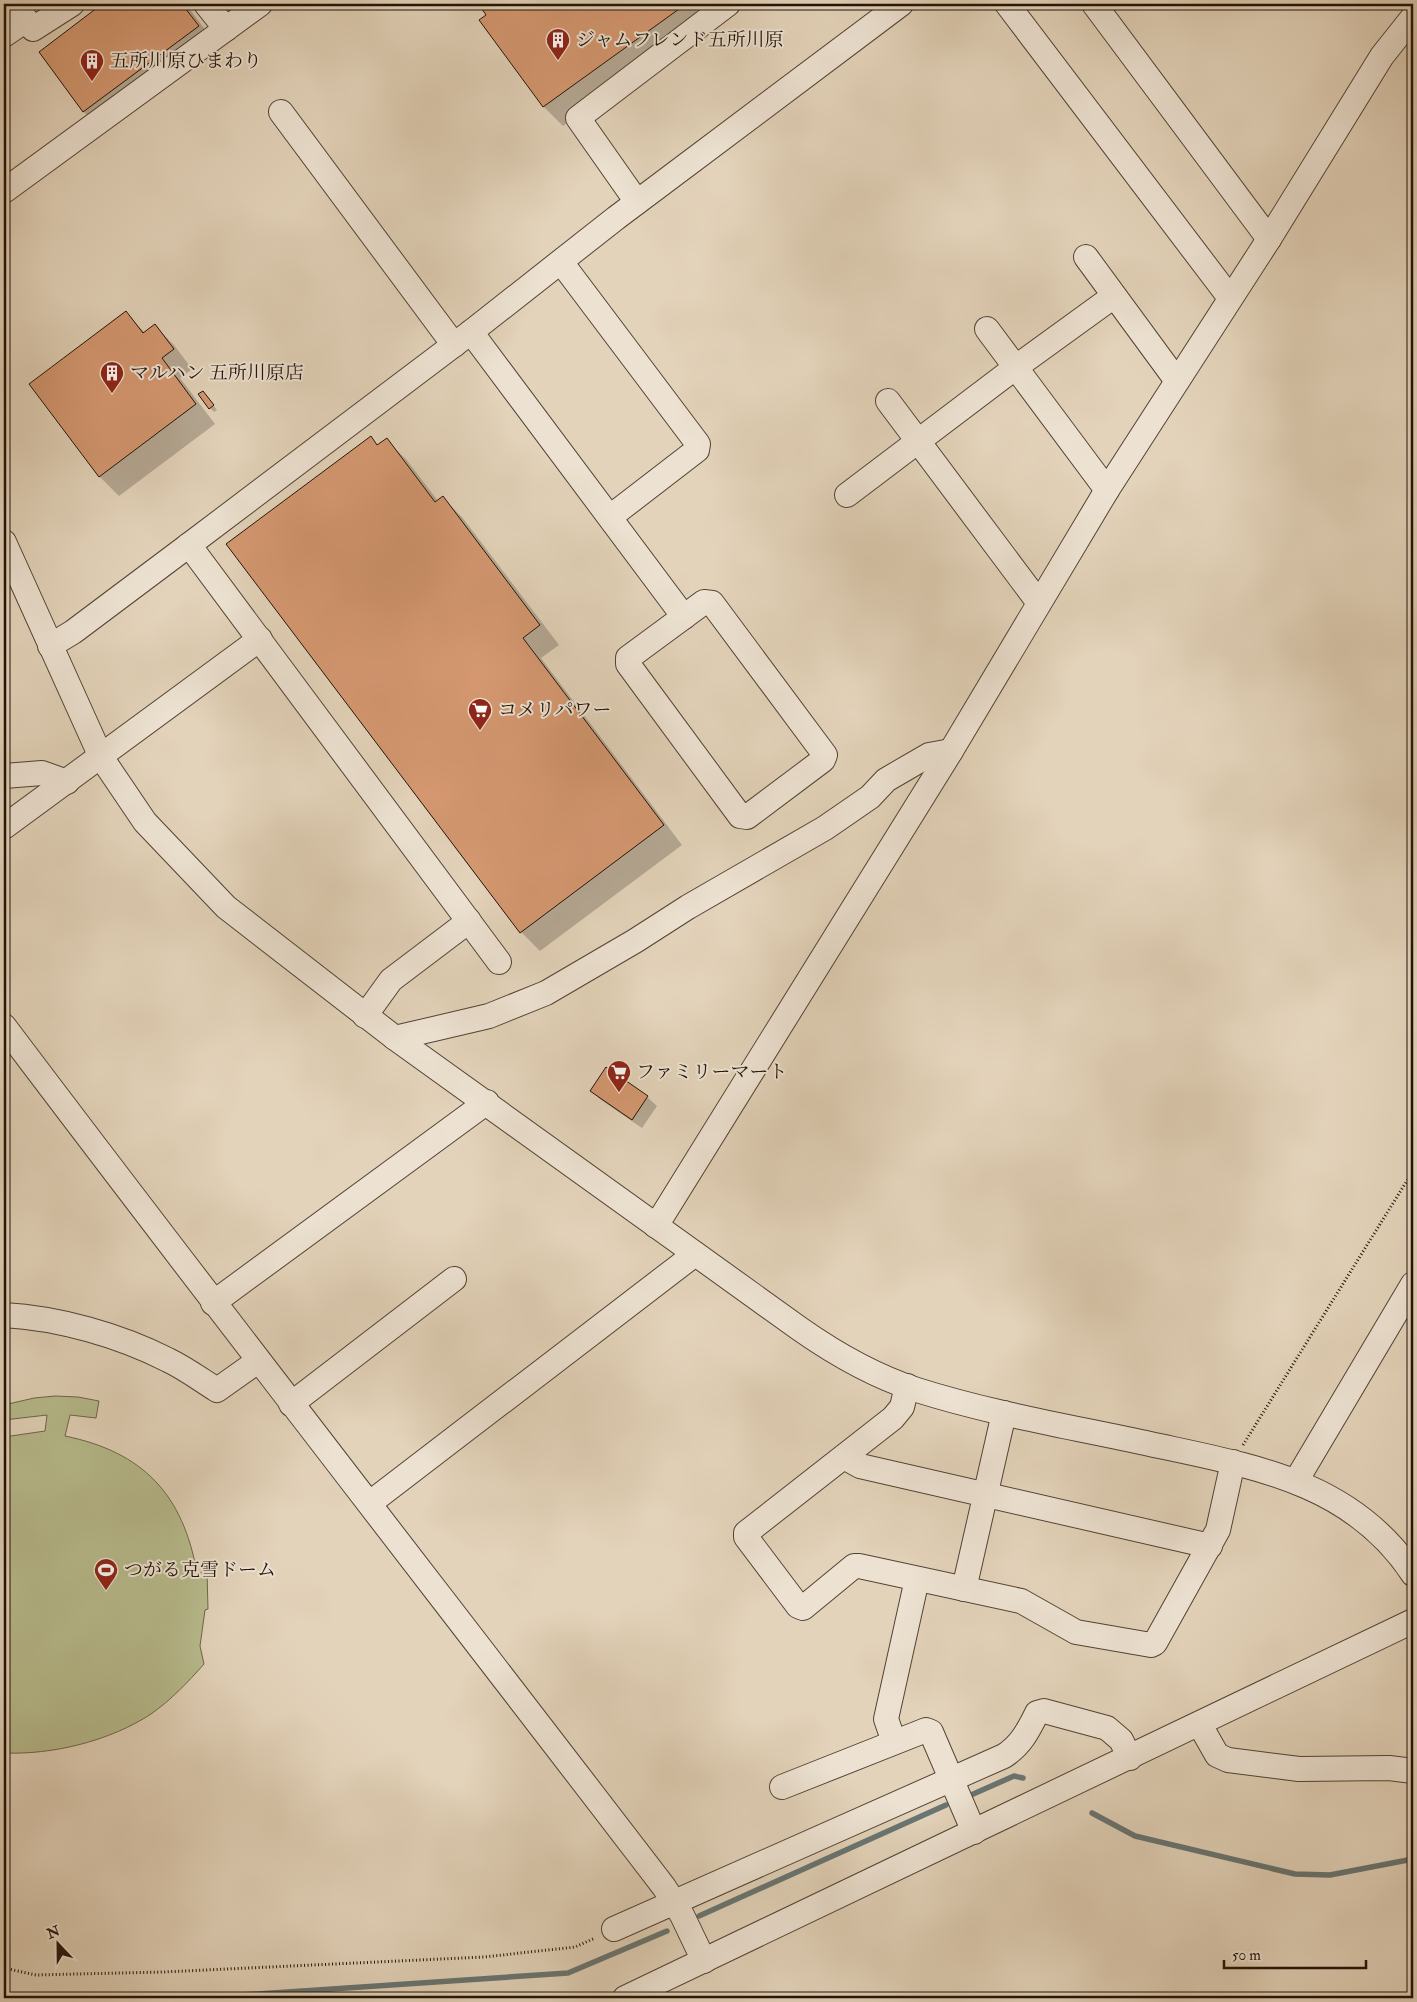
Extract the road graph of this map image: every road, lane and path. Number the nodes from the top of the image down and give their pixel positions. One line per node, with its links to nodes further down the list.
1 (72, 4): 8 (street)
2 (206, 4): 10 (street)
3 (260, 4): 10 (street)
4 (902, 4): 14 (street)
5 (1007, 4): 19 (street)
6 (1094, 4): 15 (street)
7 (723, 5): 14 (street)
8 (20, 12): 11 (street)
9 (1413, 17): 15 (street)
10 (226, 29): 13 (street)
11 (4, 35)
12 (281, 112): 21 (street)
13 (4, 191)
14 (637, 202): 17 (street)
15 (1269, 240): 19 (street)
16 (1086, 257): 18 (street)
17 (561, 262): 21 (street); 28 (street)
18 (1114, 296): 22 (street); 23 (street)
19 (1230, 298): 23 (street)
20 (987, 329): 22 (street)
21 (462, 338): 28 (street); 30 (street)
22 (1016, 367): 25 (street); 26 (street)
23 (1177, 381): 26 (street)
24 (888, 401): 25 (street)
25 (918, 442): 27 (street); 31 (street)
26 (1107, 490): 31 (street)
27 (847, 495)
28 (610, 517): 32 (street)
29 (4, 542): 34 (street)
30 (189, 545): 33 (street); 34 (street)
31 (1039, 602): 35 (street)
32 (684, 617): 32 (street)
33 (260, 640): 36 (street); 40 (street)
34 (50, 646): 36 (street)
35 (951, 751): 44 (street); 47 (street)
36 (101, 757): 38 (street); 42 (street)
37 (4, 776): 38 (street)
38 (67, 782): 39 (street)
39 (4, 827)
40 (469, 922): 41 (street); 42 (street)
41 (499, 962)
42 (365, 1016): 44 (street)
43 (4, 1026): 51 (street)
44 (395, 1038): 45 (street)
45 (487, 1102): 47 (street); 51 (street)
46 (1413, 1171): 58 (path)
47 (656, 1226): 48 (street)
48 (695, 1254): 54 (street); 61 (street)
49 (454, 1279): 55 (street)
50 (1413, 1284): 59 (street)
51 (213, 1303): 53 (street)
52 (4, 1315): 53 (street)
53 (258, 1361): 55 (street)
54 (907, 1386): 56 (street); 57 (street)
55 (291, 1404): 61 (street)
56 (1004, 1413): 58 (street); 60 (street)
57 (844, 1457): 60 (street); 64 (street)
58 (1232, 1462): 59 (street); 62 (street)
59 (1296, 1481): 63 (street)
60 (986, 1494): 62 (street); 65 (street)
61 (370, 1503): 74 (street)
62 (1210, 1546): 65 (street)
63 (1413, 1574)
64 (917, 1579): 65 (street); 68 (street)
65 (964, 1589)
66 (1413, 1621): 67 (street)
67 (1200, 1725): 69 (street); 70 (street)
68 (894, 1742): 71 (street); 72 (street)
69 (1130, 1758): 71 (street); 73 (street)
70 (1413, 1771)
71 (950, 1780): 73 (street); 74 (street)
72 (782, 1787)
73 (974, 1832): 76 (street)
74 (674, 1902): 75 (street); 76 (street)
75 (614, 1929): 77 (path)
76 (704, 1961): 78 (street)
77 (4, 1968)
78 (625, 1998)

